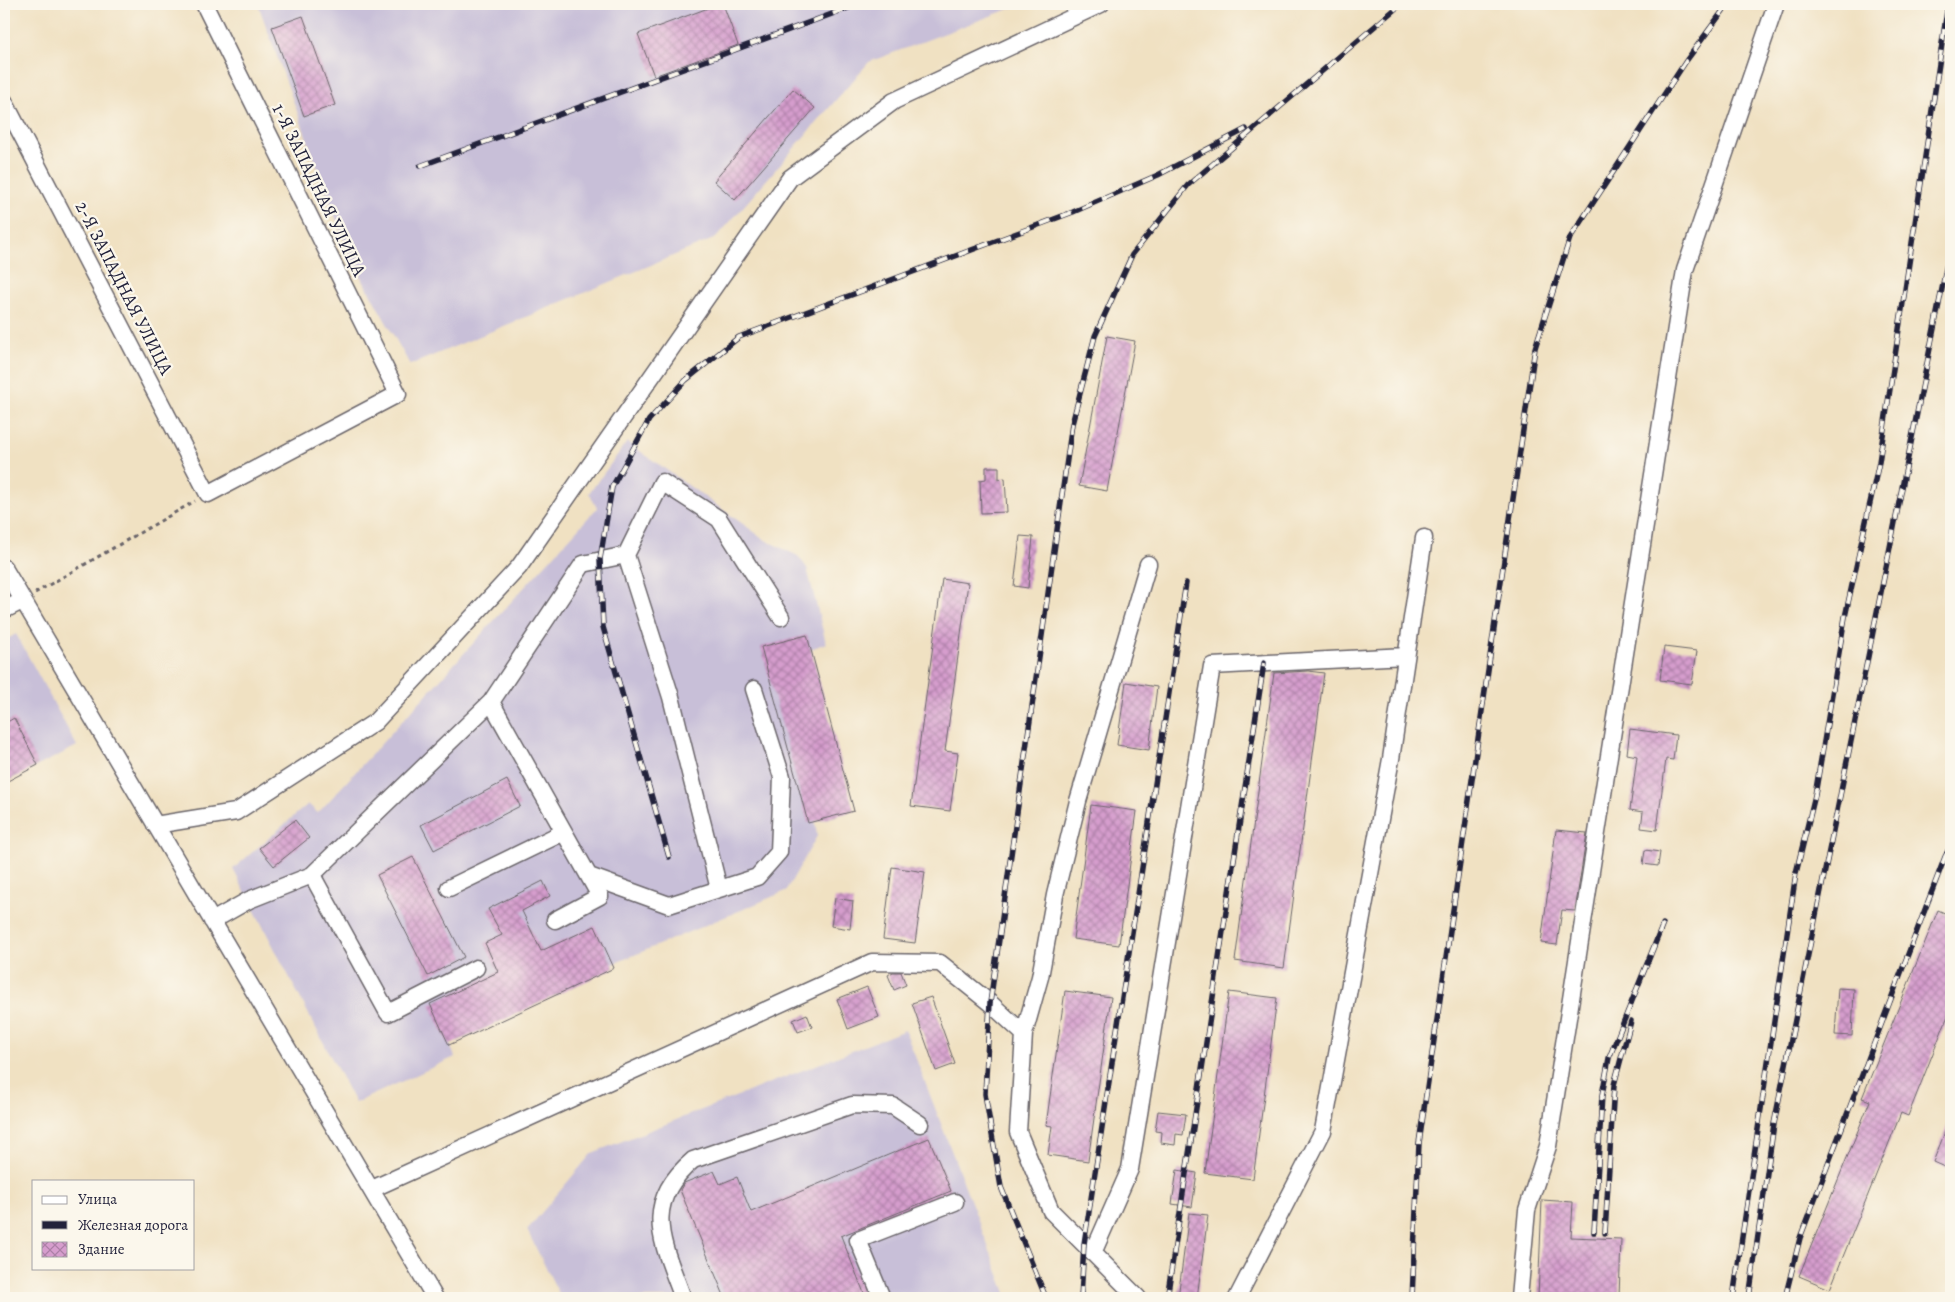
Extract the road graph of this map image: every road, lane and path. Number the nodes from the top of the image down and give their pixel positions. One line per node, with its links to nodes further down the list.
1 (204, 4): 5 (street, 1-Я ЗАПАДНАЯ УЛИЦА)
2 (1101, 4): 16 (street)
3 (1776, 4): 35 (street)
4 (4, 100): 5 (street, 2-Я ЗАПАДНАЯ УЛИЦА)
5 (208, 494): 10 (path)
6 (1424, 538): 13 (street)
7 (626, 555): 12 (street); 15 (street); 21 (street)
8 (1148, 564): 25 (street)
9 (4, 568): 10 (street)
10 (22, 601): 11 (street); 16 (street)
11 (4, 610)
12 (782, 617)
13 (1406, 656): 29 (street); 34 (street)
14 (754, 689): 21 (street)
15 (491, 702): 17 (street); 18 (street)
16 (155, 825): 23 (street)
17 (564, 832): 19 (street); 20 (street)
18 (312, 875): 23 (street); 24 (street)
19 (589, 876): 21 (street); 22 (street)
20 (449, 888)
21 (719, 889)
22 (555, 920)
23 (212, 921): 27 (street)
24 (476, 968)
25 (1024, 1034): 27 (street); 29 (street)
26 (920, 1124): 31 (street)
27 (372, 1189): 30 (street)
28 (955, 1202): 32 (street)
29 (1093, 1253): 33 (street)
30 (435, 1298)
31 (683, 1298)
32 (882, 1298)
33 (1138, 1298)
34 (1237, 1298)
35 (1519, 1298)

